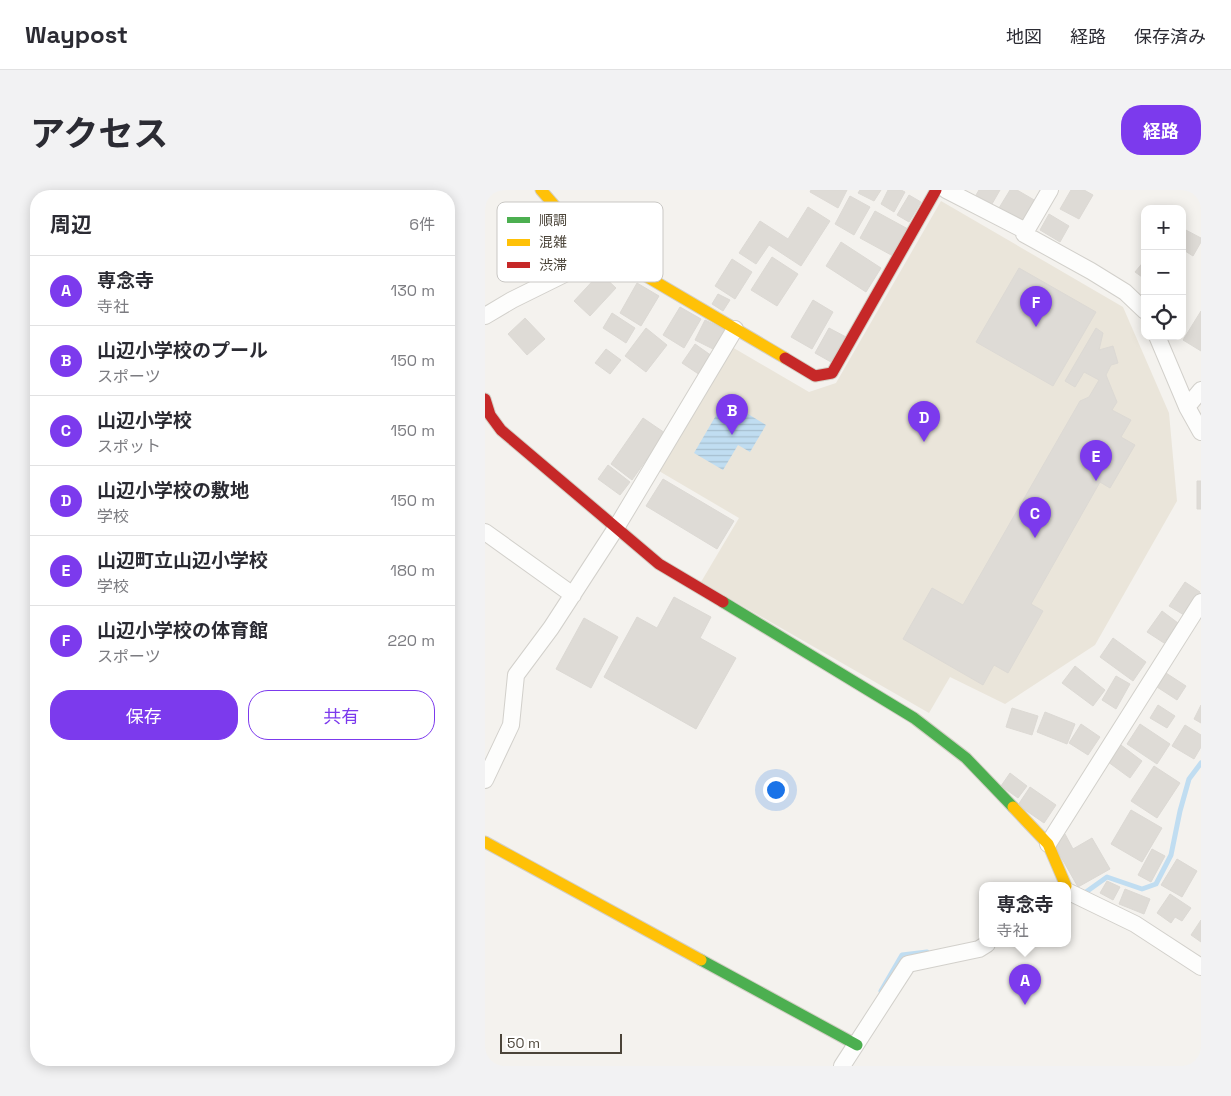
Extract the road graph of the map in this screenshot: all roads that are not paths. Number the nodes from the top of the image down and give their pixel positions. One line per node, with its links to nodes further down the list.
1 (541, 190): 5 (street)
2 (936, 190): 11 (street)
3 (946, 190): 6 (street)
4 (1050, 190): 6 (street)
5 (551, 202)
6 (1025, 231): 9 (street)
7 (549, 282): 10 (street)
8 (658, 282): 11 (street)
9 (1141, 307)
10 (485, 316)
11 (735, 329): 17 (street)
12 (1159, 340): 14 (street)
13 (1201, 390): 14 (street)
14 (1187, 407): 16 (street)
15 (487, 411): 17 (street)
16 (1201, 432)
17 (617, 528): 19 (street); 23 (street)
18 (485, 532): 19 (street)
19 (573, 595): 21 (street)
20 (1201, 602): 23 (street)
21 (485, 780)
22 (485, 842): 28 (street)
23 (1048, 844): 24 (street)
24 (1064, 882)
25 (1071, 893): 27 (street)
26 (982, 947): 28 (street)
27 (1201, 967)
28 (857, 1045): 29 (street)
29 (842, 1066)

